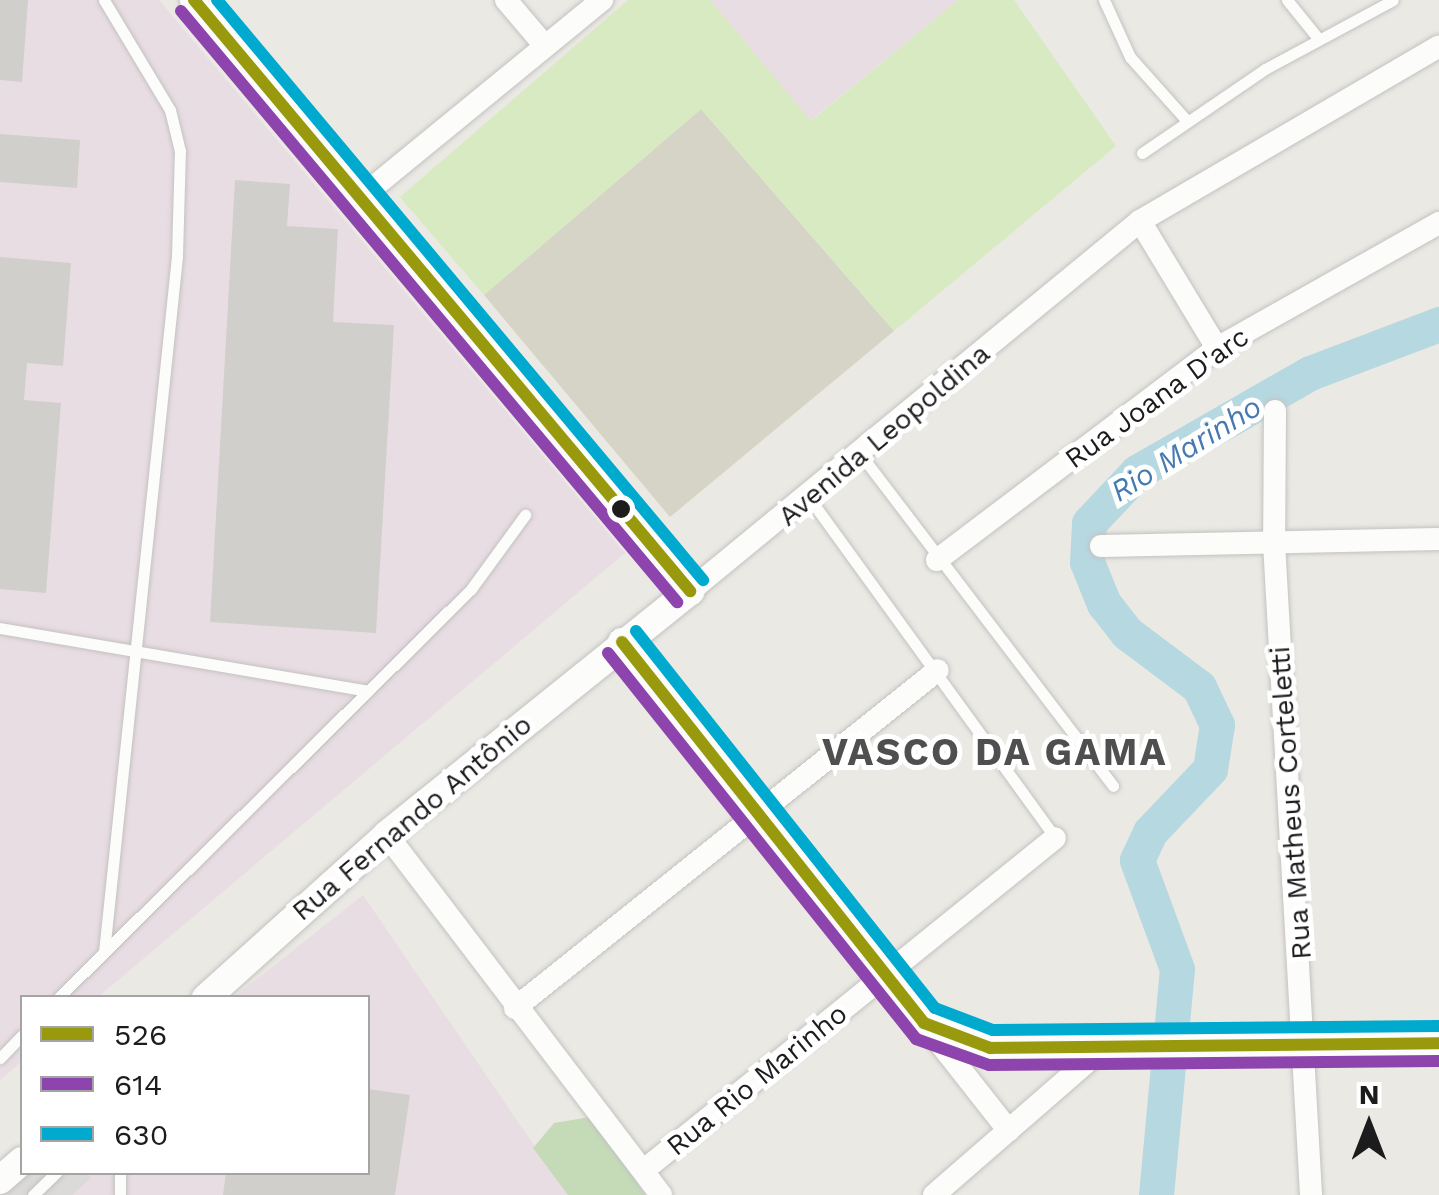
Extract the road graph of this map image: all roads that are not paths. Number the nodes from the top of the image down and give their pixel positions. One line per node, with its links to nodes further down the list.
1 (104, 0): 28 (lane)
2 (194, 0): 13 (street)
3 (506, 0): 9 (street)
4 (602, 0): 9 (street)
5 (1104, 0): 11 (lane)
6 (1287, 0): 8 (lane)
7 (1393, 0): 8 (lane)
8 (1318, 38): 11 (lane)
9 (545, 46): 13 (street)
10 (1439, 46): 14 (street, Avenida Leopoldina)
11 (1187, 121): 12 (lane)
12 (1142, 153)
13 (360, 198): 25 (street)
14 (1140, 221): 16 (street); 18 (street, Avenida Leopoldina)
15 (1439, 222): 16 (street, Rua Joana D'arc)
16 (1218, 348): 24 (street, Rua Joana D'arc)
17 (1275, 411): 22 (street, Rua Matheus Corteletti)
18 (861, 455): 19 (street, Avenida Leopoldina); 24 (lane)
19 (810, 499): 25 (street, Avenida Leopoldina); 29 (lane)
20 (525, 515): 30 (lane)
21 (1439, 539): 22 (street)
22 (1274, 542): 23 (street); 43 (street, Rua Matheus Corteletti)
23 (1102, 546)
24 (937, 560): 31 (lane)
25 (690, 591): 27 (street, Avenida Leopoldina)
26 (0, 628): 28 (lane)
27 (622, 642): 32 (street); 33 (street, Rua Fernando Antônio)
28 (136, 647): 30 (lane); 35 (lane)
29 (938, 670): 32 (street); 34 (lane)
30 (368, 691): 35 (lane)
31 (1113, 786)
32 (764, 815): 36 (street); 39 (street)
33 (386, 836): 38 (street, Rua Fernando Antônio); 39 (street)
34 (1056, 838): 36 (street, Rua Rio Marinho)
35 (104, 952): 37 (lane)
36 (885, 977): 40 (street); 48 (street, Rua Rio Marinho)
37 (61, 995)
38 (209, 995)
39 (515, 1008): 48 (street)
40 (924, 1024): 44 (street); 46 (street)
41 (20, 1036): 45 (lane)
42 (1439, 1043): 43 (street)
43 (1306, 1045): 44 (street); 54 (street, Rua Matheus Corteletti)
44 (1103, 1048): 46 (street)
45 (0, 1058)
46 (1009, 1130): 53 (street)
47 (20, 1163): 50 (street)
48 (644, 1170): 52 (street)
49 (55, 1175): 51 (lane)
50 (0, 1180)
51 (32, 1195)
52 (661, 1195)
53 (934, 1195)
54 (1311, 1195)

